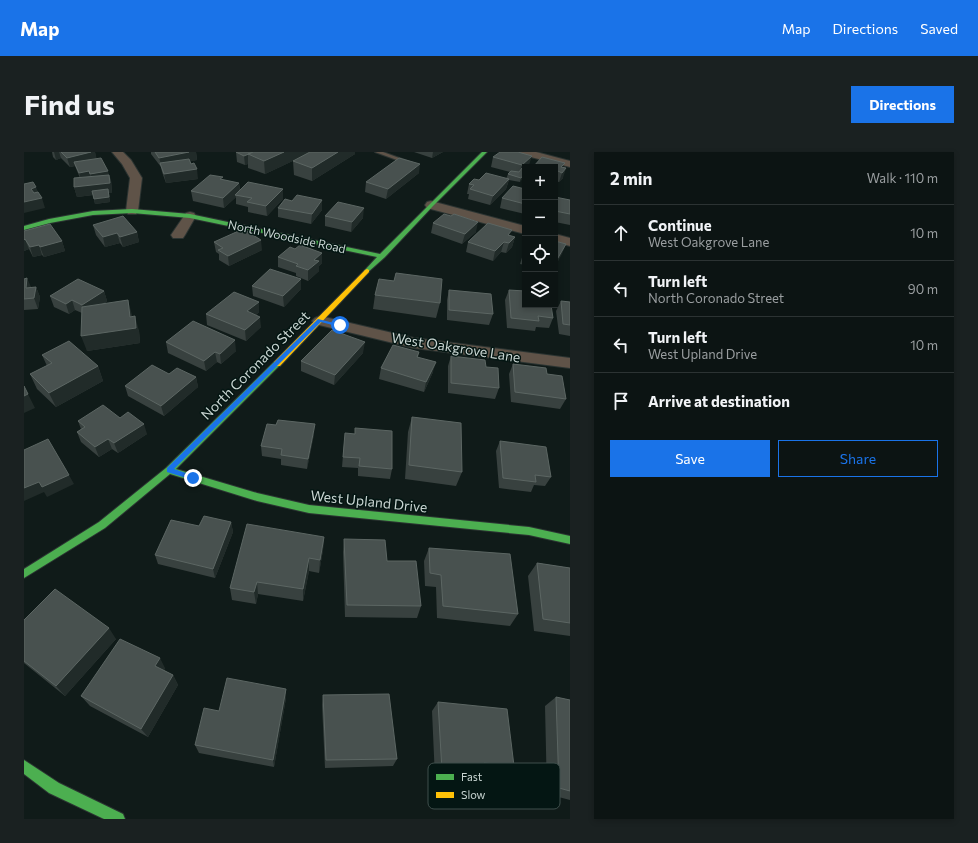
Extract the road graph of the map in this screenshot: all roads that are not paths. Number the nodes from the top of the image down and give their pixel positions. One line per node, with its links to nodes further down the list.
1 (116, 152): 8 (street)
2 (378, 152): 5 (lane)
3 (485, 152): 7 (street, North Coronado Street)
4 (523, 152): 6 (street)
5 (414, 164)
6 (570, 164)
7 (431, 205): 11 (street); 15 (street, North Coronado Street)
8 (132, 211): 9 (street, North Woodside Road); 10 (street, North Woodside Road)
9 (190, 216): 12 (street); 15 (street, North Woodside Road)
10 (24, 228)
11 (522, 229)
12 (178, 235)
13 (558, 239): 14 (street)
14 (570, 242)
15 (383, 256): 16 (street, North Coronado Street)
16 (320, 320): 17 (street, West Oakgrove Lane); 18 (street, North Coronado Street)
17 (570, 363)
18 (169, 470): 19 (street, West Upland Drive); 20 (street, North Coronado Street)
19 (570, 540)
20 (24, 574)
21 (24, 766): 22 (street)
22 (118, 819)

